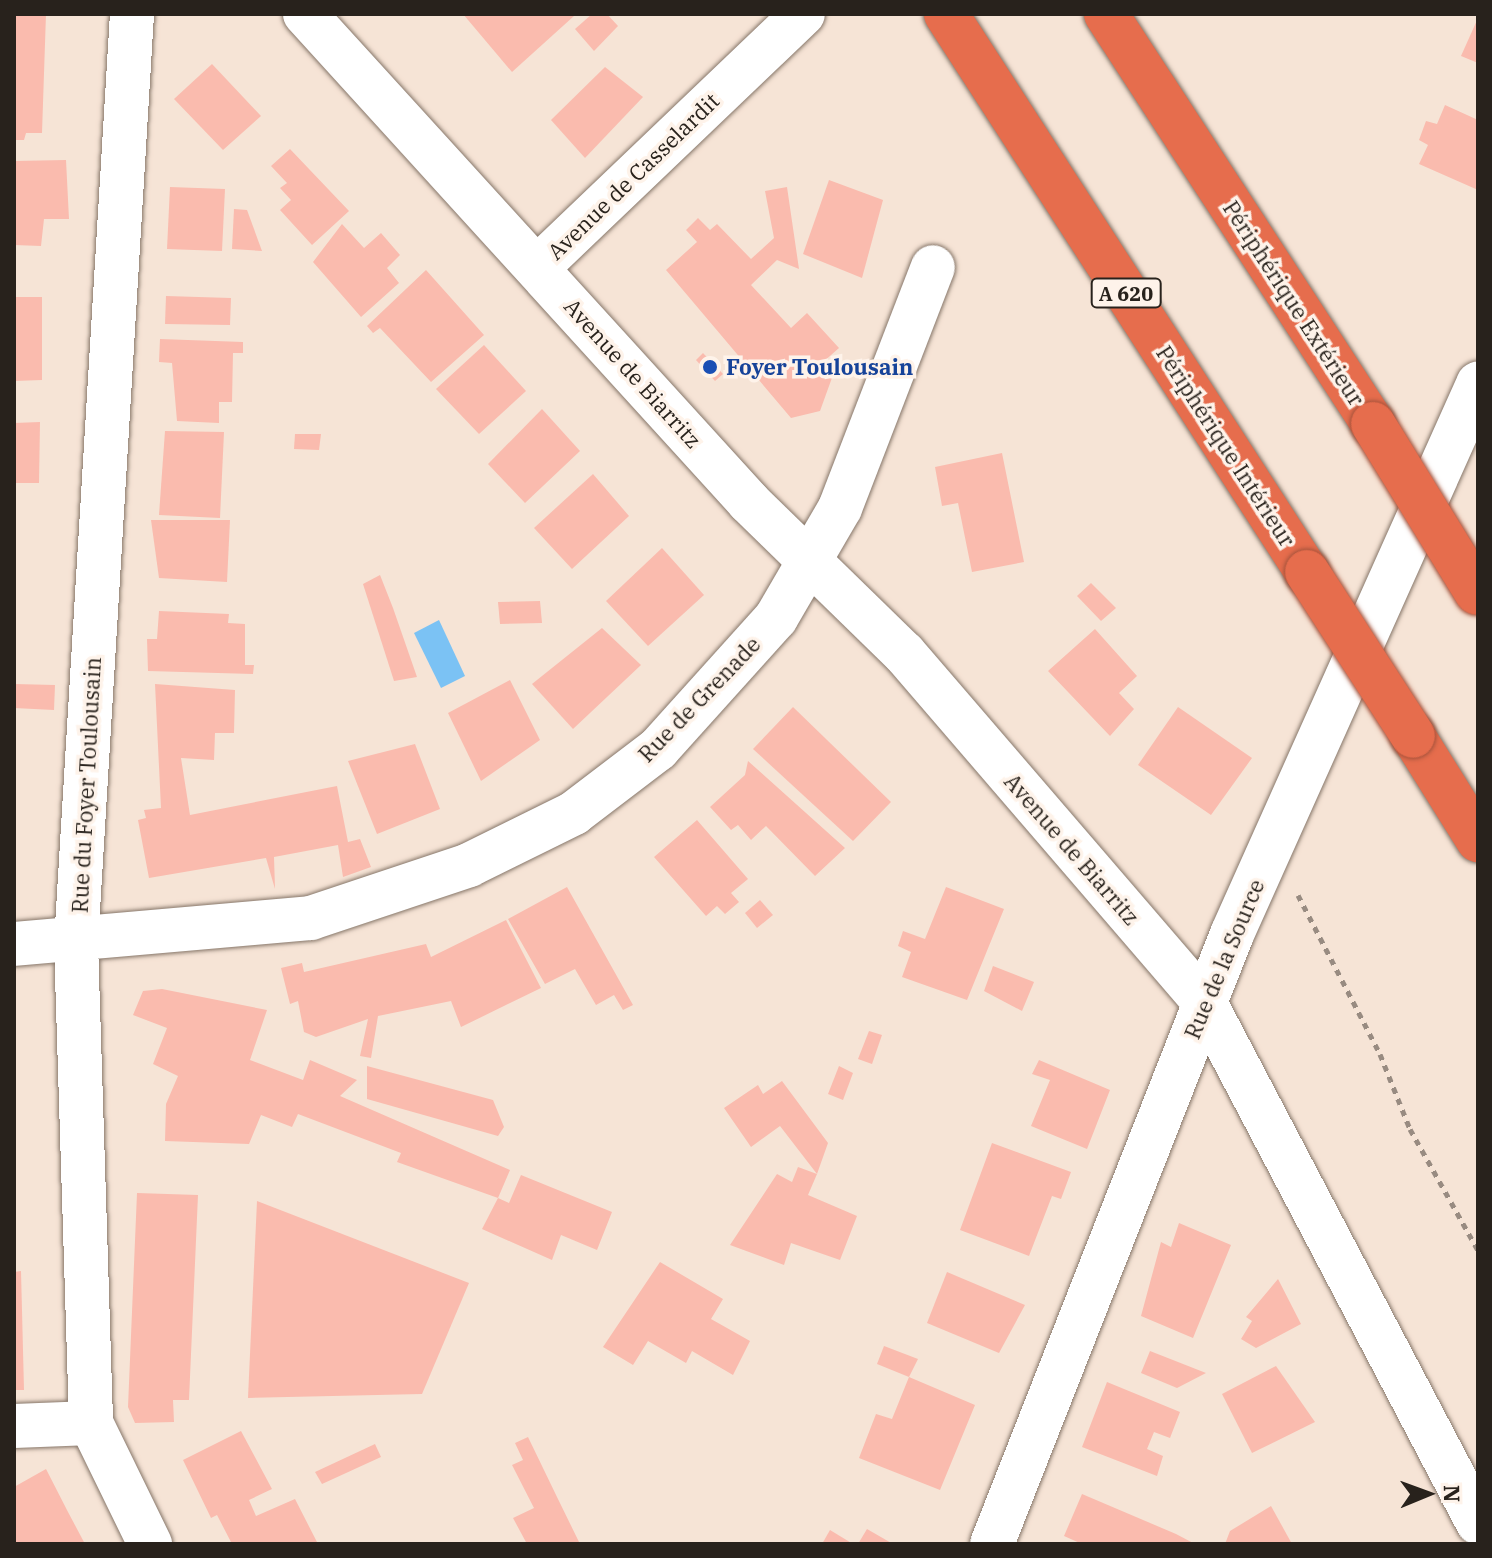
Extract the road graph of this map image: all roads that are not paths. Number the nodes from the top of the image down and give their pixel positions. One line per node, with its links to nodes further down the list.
1 (132, 14): 12 (street, Rue du Foyer Toulousain)
2 (305, 14): 6 (street, Avenue de Casselardit)
3 (803, 14): 6 (street, Avenue de Casselardit)
4 (946, 14): 11 (highway, Périphérique Intérieur / A 620, bridge)
5 (1106, 14): 10 (highway, Périphérique Extérieur, bridge)
6 (539, 266): 9 (street, Avenue de Biarritz)
7 (933, 267): 9 (street, Rue de Grenade)
8 (1478, 384): 14 (street, Rue de la Source)
9 (810, 558): 12 (street, Rue de Grenade); 14 (street, Avenue de Biarritz)
10 (1477, 594)
11 (1478, 840)
12 (76, 943): 13 (street, Rue de Grenade); 15 (street, Rue du Foyer Toulousain)
13 (14, 944)
14 (1205, 1003): 17 (street, Avenue de Biarritz); 19 (street, Rue de la Source)
15 (91, 1423): 16 (street); 18 (street, Rue du Foyer Toulousain)
16 (14, 1426)
17 (1478, 1523)
18 (150, 1544)
19 (992, 1544)

